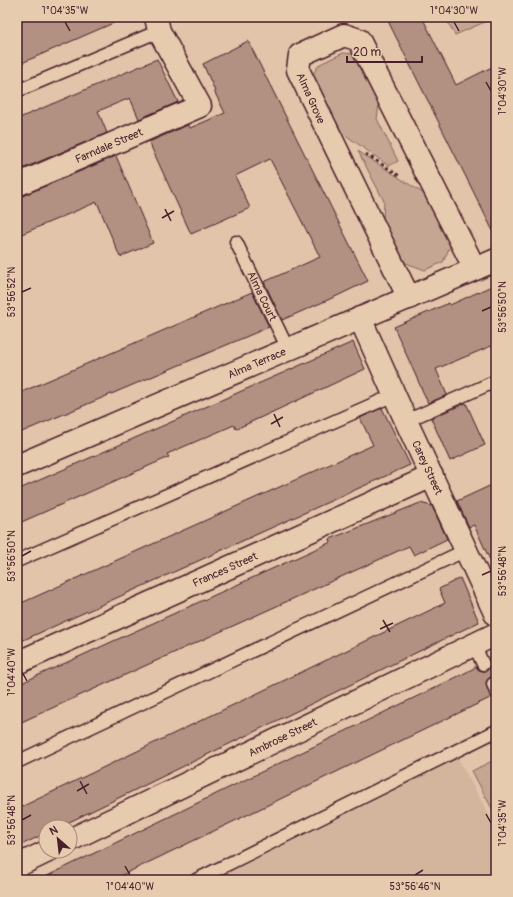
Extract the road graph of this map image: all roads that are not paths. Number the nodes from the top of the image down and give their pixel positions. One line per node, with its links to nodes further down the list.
1 (158, 24): 2 (lane); 3 (street, Farndale Street)
2 (17, 91)
3 (17, 185)
4 (236, 242): 9 (lane, Alma Court)
5 (496, 260): 6 (street, Alma Terrace)
6 (475, 269): 7 (street, Alma Terrace); 7 (street, Alma Grove)
7 (409, 298): 8 (street, Alma Terrace)
8 (360, 318): 9 (street, Alma Terrace); 11 (street, Carey Street)
9 (288, 349): 13 (street, Alma Terrace)
10 (496, 381): 12 (lane)
11 (394, 395): 12 (street, Carey Street); 16 (lane)
12 (406, 420): 14 (street, Carey Street)
13 (17, 466)
14 (432, 476): 15 (street, Carey Street); 21 (street, Frances Street)
15 (466, 550): 17 (street, Carey Street); 24 (lane)
16 (17, 561)
17 (489, 583): 18 (street, Carey Street)
18 (496, 615)
19 (496, 634): 20 (street, Ambrose Street)
20 (474, 645): 22 (lane); 25 (street, Ambrose Street)
21 (17, 663)
22 (483, 664)
23 (496, 731): 28 (lane)
24 (17, 762)
25 (78, 836)
26 (38, 856): 27 (street)
27 (17, 866)
28 (196, 880)

